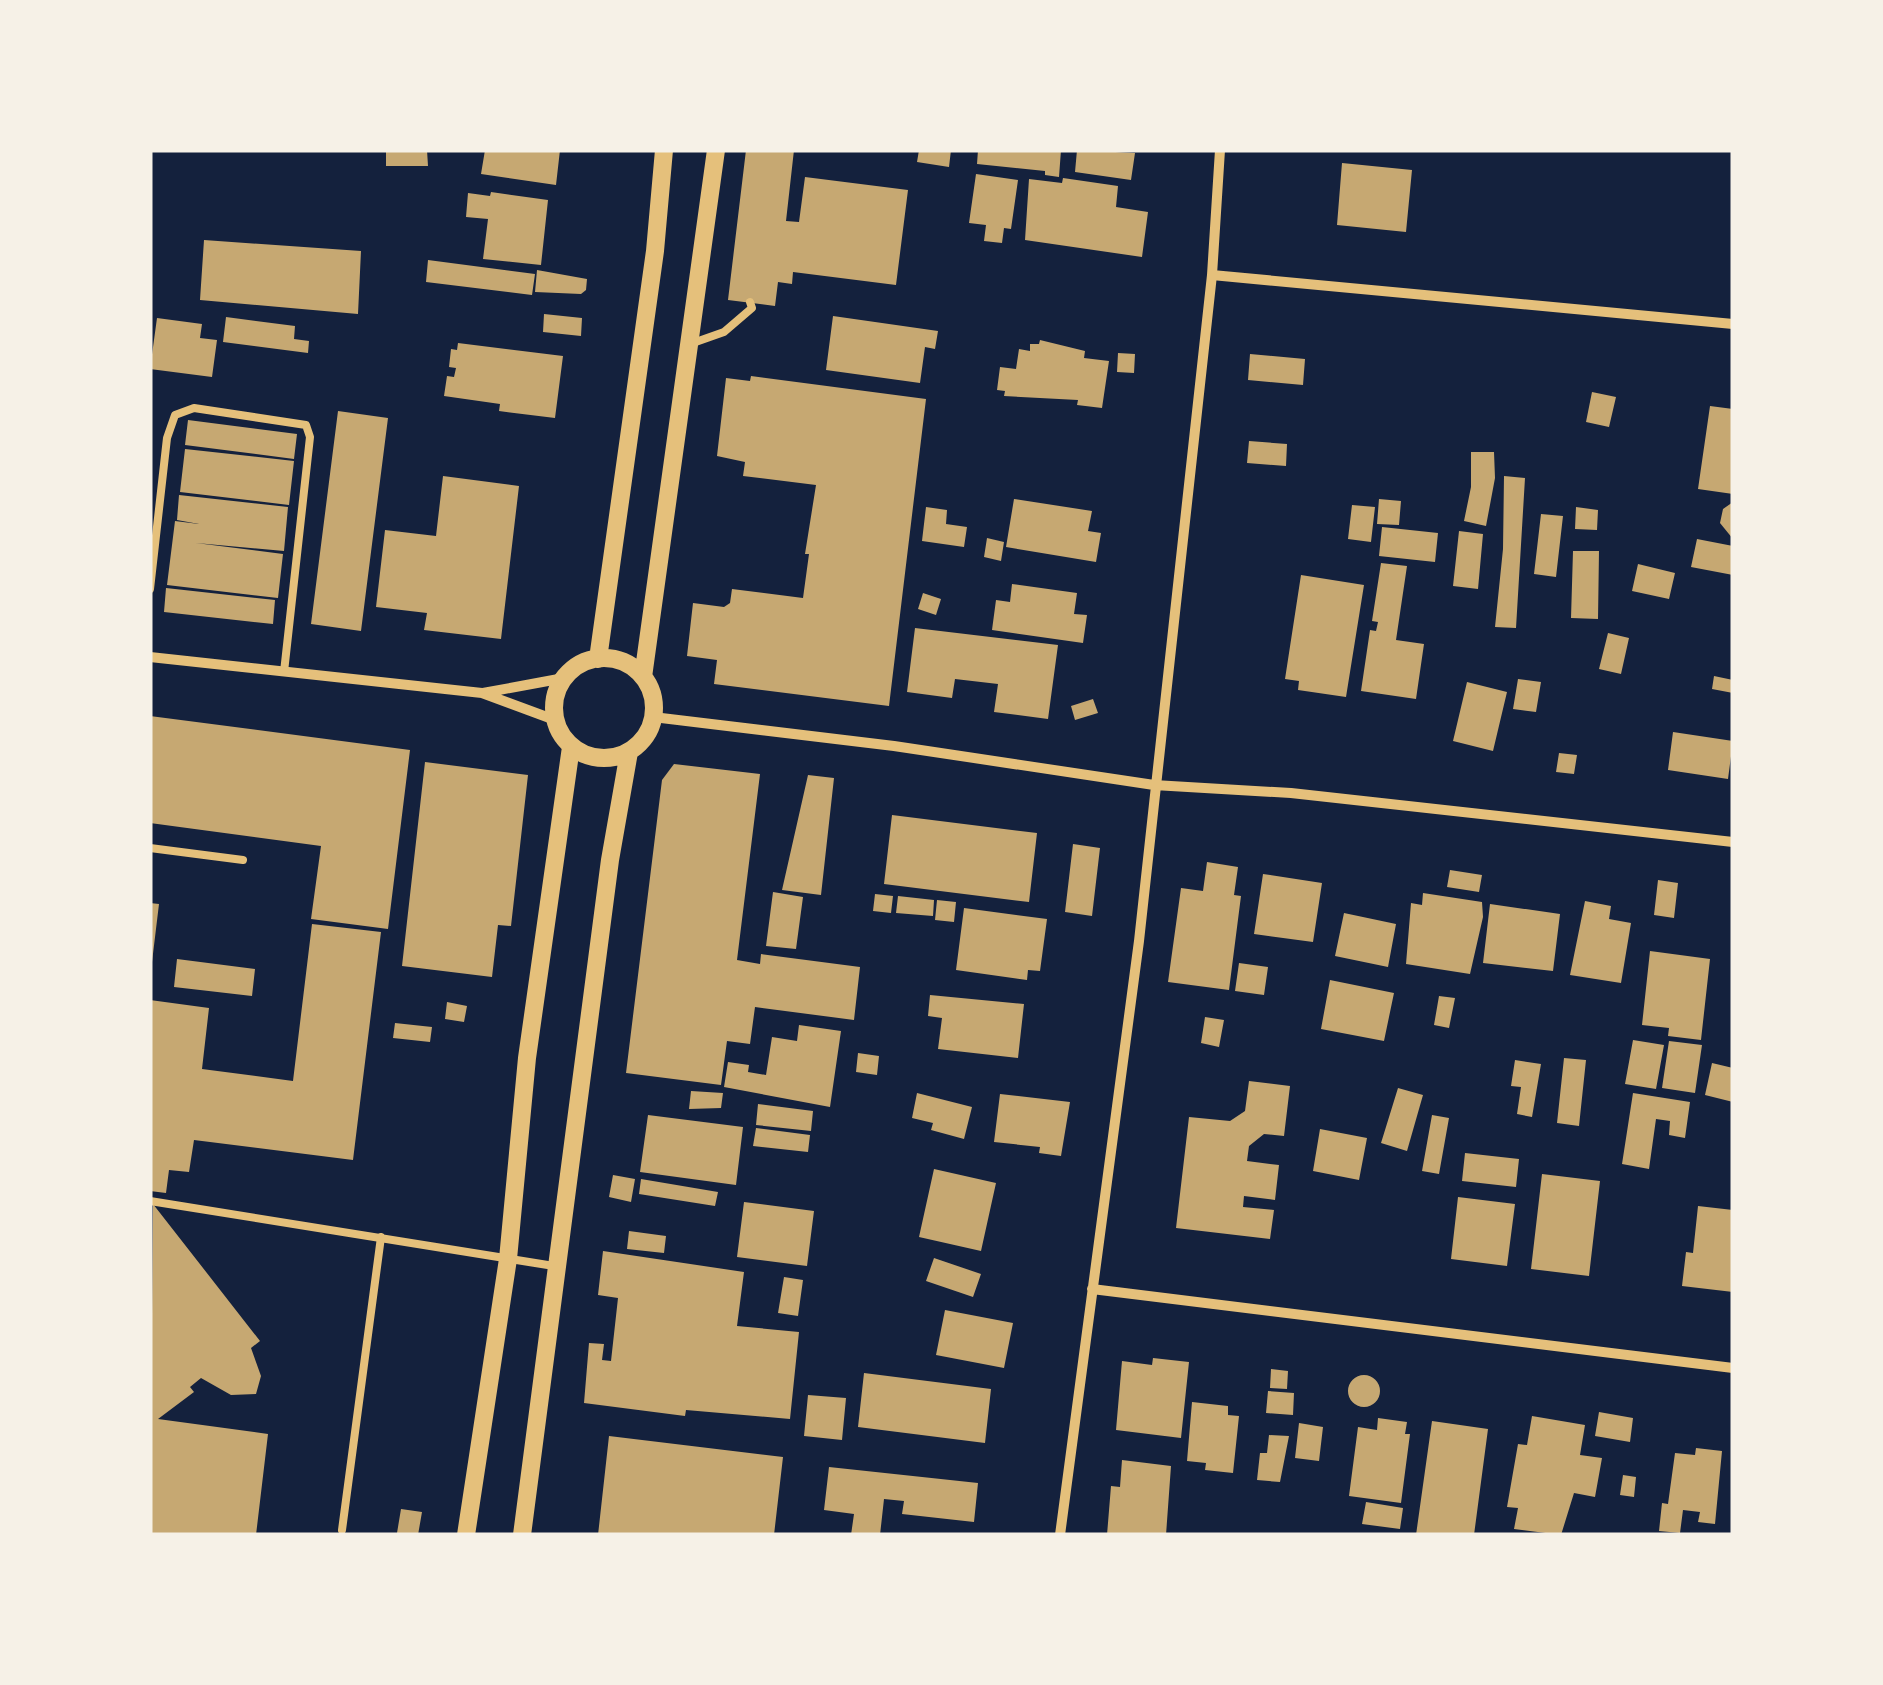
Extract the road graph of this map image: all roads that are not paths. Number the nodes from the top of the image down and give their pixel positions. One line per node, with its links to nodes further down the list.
1 (664, 150): 10 (street)
2 (716, 150): 7 (street)
3 (1220, 150): 4 (street)
4 (1212, 275): 6 (street); 19 (street)
5 (750, 302): 7 (lane)
6 (1733, 324)
7 (690, 344): 12 (street)
8 (150, 589): 11 (lane)
9 (150, 657): 11 (street)
10 (598, 659): 12 (street); 13 (street)
11 (284, 674): 14 (street)
12 (643, 677): 15 (street)
13 (564, 678): 14 (street); 16 (street)
14 (482, 693): 16 (street)
15 (653, 717): 18 (street); 19 (street)
16 (555, 720): 17 (street)
17 (571, 747): 18 (street); 25 (street)
18 (629, 752): 26 (street)
19 (1154, 785): 20 (street); 27 (street)
20 (1733, 842)
21 (150, 848): 22 (lane)
22 (243, 860)
23 (150, 1201): 24 (lane)
24 (382, 1237): 25 (lane); 29 (lane)
25 (508, 1260): 26 (lane); 30 (street)
26 (558, 1266): 31 (street)
27 (1092, 1289): 28 (street); 32 (street)
28 (1733, 1368)
29 (342, 1530)
30 (466, 1535)
31 (522, 1535)
32 (1060, 1535)

